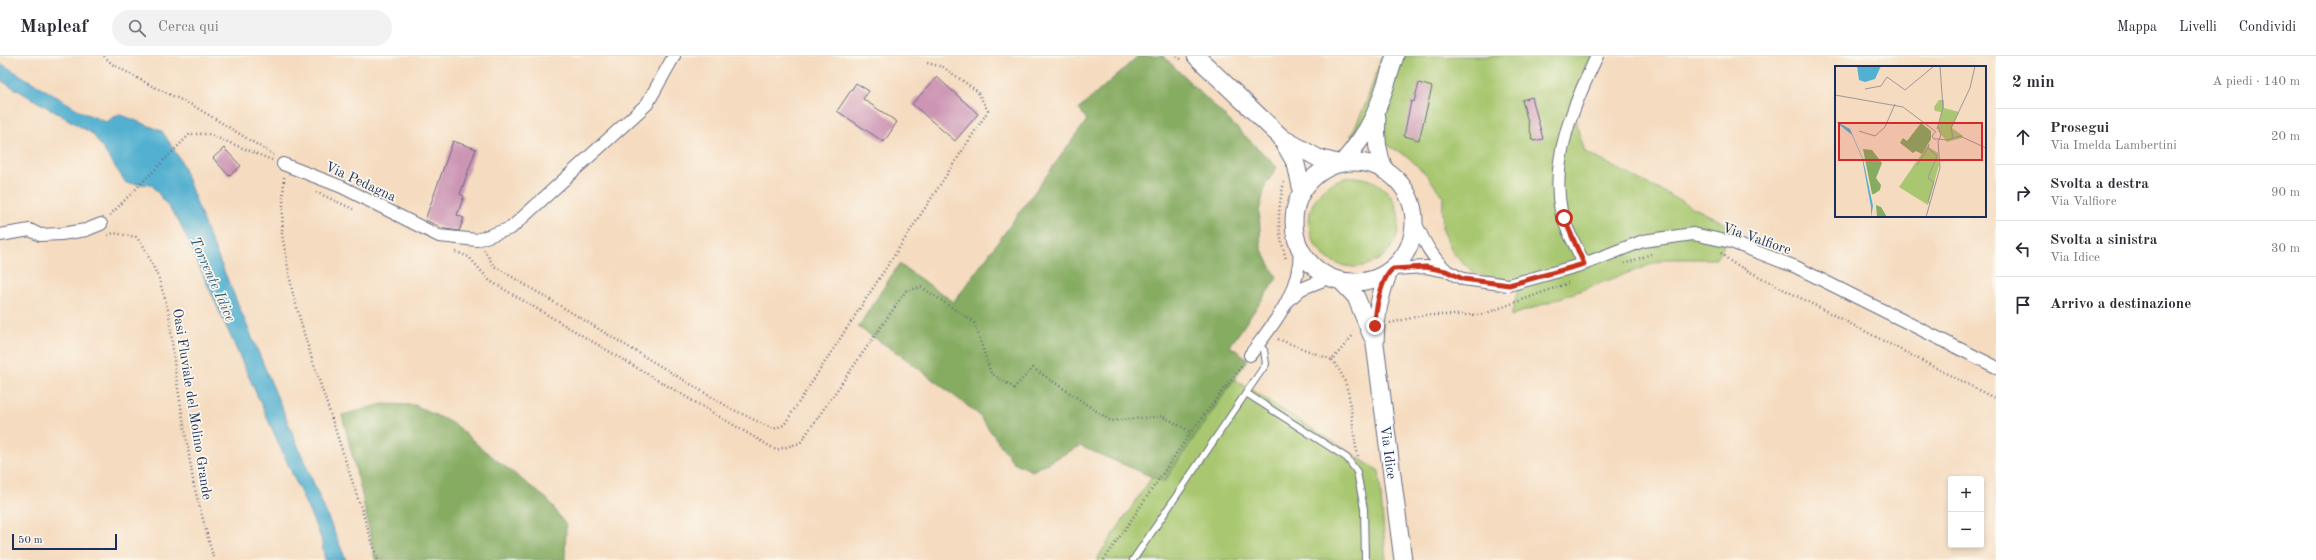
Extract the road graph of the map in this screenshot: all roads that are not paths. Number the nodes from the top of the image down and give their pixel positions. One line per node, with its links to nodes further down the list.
1 (674, 56): 8 (street, Via Pedagna)
2 (1395, 56): 5 (main road, Via Idice)
3 (1597, 56): 15 (street)
4 (1189, 59): 6 (main road)
5 (1377, 113): 7 (main road, Via Idice); 9 (main road, Via Idice)
6 (1282, 138): 7 (main road); 10 (main road)
7 (1340, 162): 9 (main road, Via Idice); 10 (main road, Via Idice)
8 (283, 164)
9 (1385, 171): 11 (main road, Via Idice)
10 (1302, 191): 14 (main road, Via Idice)
11 (1415, 222): 16 (main road, Via Idice); 17 (street, Via Valfiore)
12 (103, 229): 13 (street)
13 (0, 235)
14 (1300, 250): 18 (main road, Via Idice); 19 (street)
15 (1584, 264): 17 (street, Via Valfiore); 23 (street, Via Valfiore)
16 (1391, 270): 17 (street, Via Valfiore); 18 (main road, Via Idice); 21 (main road, Via Idice)
17 (1446, 271)
18 (1336, 279): 19 (street); 21 (main road, Via Idice)
19 (1288, 301): 20 (street)
20 (1262, 339): 22 (street); 24 (lane)
21 (1375, 344): 27 (main road, Via Idice)
22 (1250, 355)
23 (1996, 367)
24 (1246, 393): 25 (lane); 26 (lane)
25 (1133, 560)
26 (1365, 560)
27 (1403, 560)

